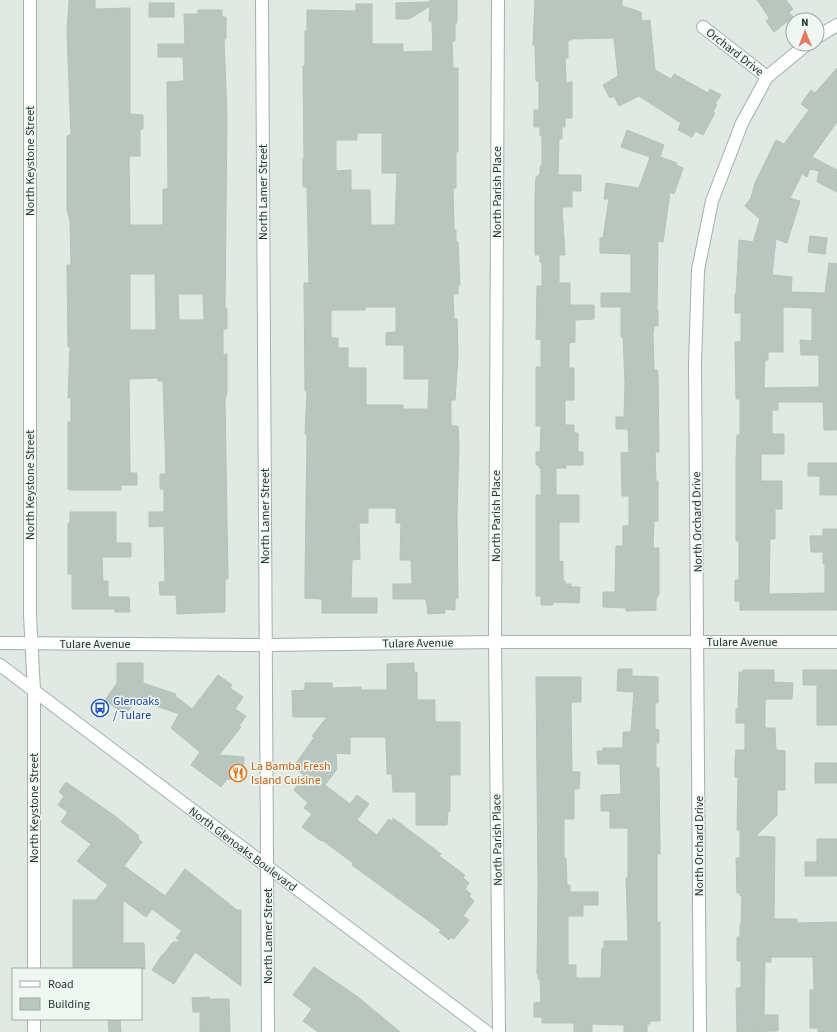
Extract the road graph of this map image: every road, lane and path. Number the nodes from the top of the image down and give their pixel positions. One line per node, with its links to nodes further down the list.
1 (30, 0): 13 (street, North Keystone Street)
2 (262, 0): 14 (street, North Lamer Street)
3 (498, 0): 9 (street, North Parish Place)
4 (837, 25): 6 (street)
5 (703, 27): 8 (street, Orchard Drive)
6 (825, 32)
7 (797, 52): 8 (street, North Orchard Drive)
8 (767, 77): 10 (street, North Orchard Drive)
9 (495, 642): 10 (street, Tulare Avenue); 14 (street, Tulare Avenue); 23 (street, North Parish Place)
10 (698, 642): 11 (street, Tulare Avenue); 24 (street, North Orchard Drive)
11 (837, 642)
12 (0, 643): 13 (street, Tulare Avenue)
13 (30, 643): 14 (street, Tulare Avenue); 16 (street, North Keystone Street)
14 (266, 645): 17 (street, North Lamer Street)
15 (0, 665): 16 (street, North Glenoaks Boulevard)
16 (34, 691): 17 (street, North Glenoaks Boulevard); 18 (street, North Keystone Street)
17 (268, 867): 21 (street, North Lamer Street); 22 (street, North Glenoaks Boulevard)
18 (34, 968)
19 (34, 1020): 20 (street)
20 (34, 1032)
21 (268, 1032)
22 (487, 1032)
23 (499, 1032)
24 (700, 1032)

